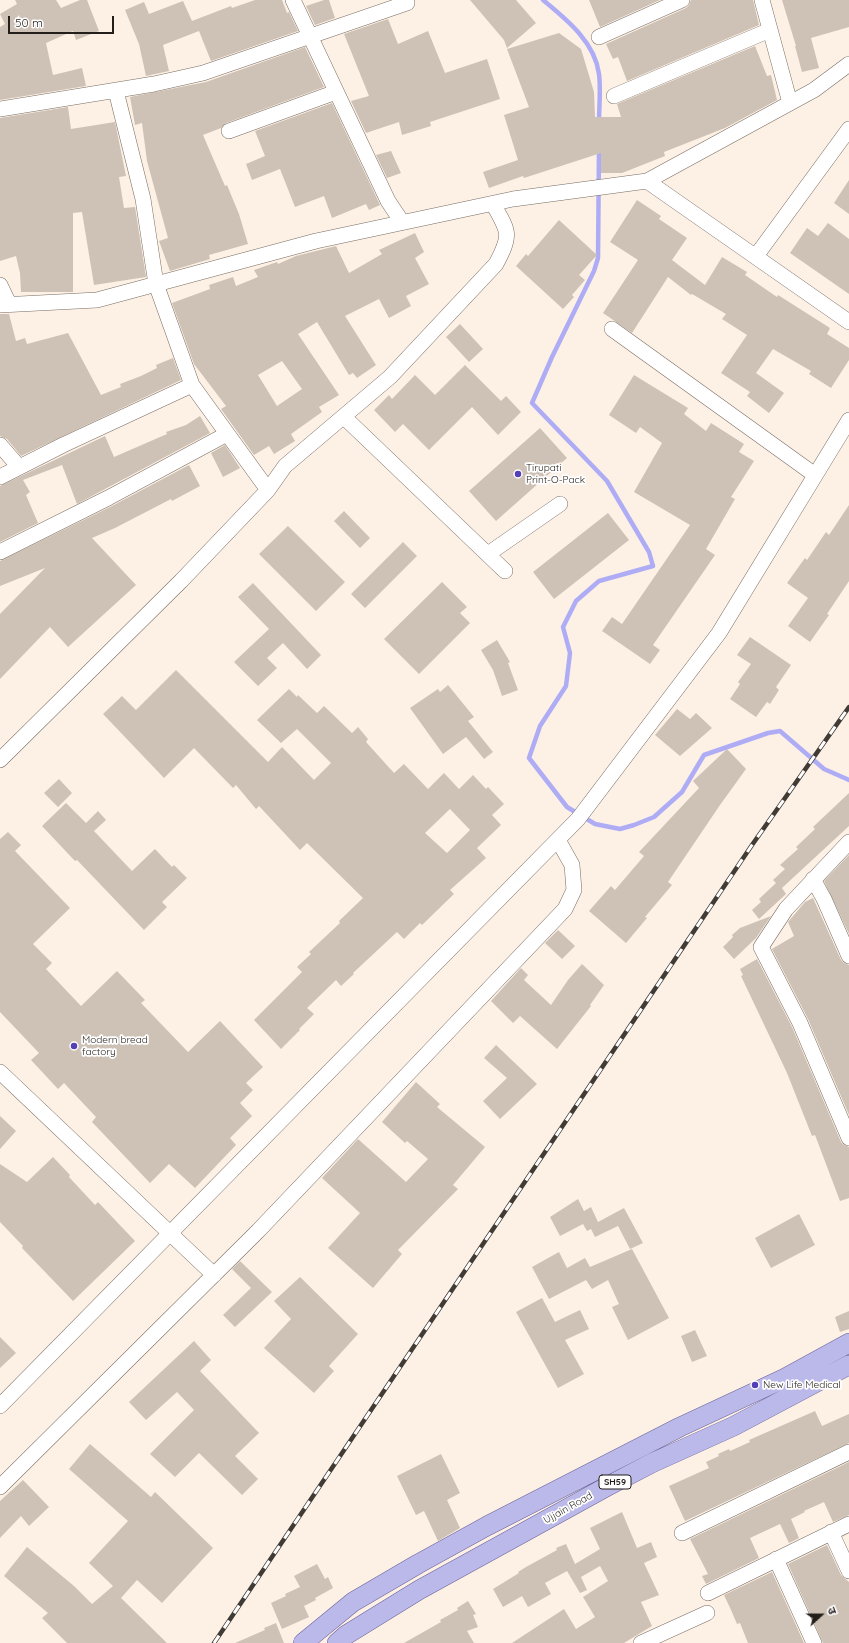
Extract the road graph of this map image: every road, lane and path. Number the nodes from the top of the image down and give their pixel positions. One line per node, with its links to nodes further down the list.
1 (293, 0): 6 (street)
2 (682, 0): 7 (street)
3 (762, 0): 5 (street)
4 (407, 3): 6 (street)
5 (770, 30): 11 (street); 12 (street)
6 (309, 37): 9 (street); 10 (street)
7 (599, 37)
8 (849, 64): 12 (street)
9 (116, 91): 13 (street); 20 (street)
10 (336, 92): 15 (street); 18 (street)
11 (614, 96)
12 (790, 103): 16 (street)
13 (0, 109)
14 (849, 129): 19 (street)
15 (228, 131)
16 (647, 181): 17 (street); 19 (street)
17 (493, 204): 18 (street); 26 (street)
18 (402, 222): 20 (street)
19 (756, 256): 23 (street)
20 (156, 284): 22 (street); 25 (street)
21 (0, 285): 22 (street)
22 (5, 305)
23 (849, 322)
24 (612, 329): 31 (street)
25 (192, 385): 28 (street); 30 (street)
26 (344, 417): 33 (street); 36 (street)
27 (849, 420): 31 (street)
28 (227, 434): 33 (street); 35 (street)
29 (0, 445): 30 (street)
30 (19, 467): 32 (street)
31 (815, 475): 39 (street)
32 (0, 477)
33 (268, 490): 38 (street)
34 (560, 504): 36 (street)
35 (0, 552)
36 (488, 554): 37 (street)
37 (505, 571)
38 (0, 760)
39 (558, 840): 46 (street); 47 (street)
40 (849, 842): 41 (street)
41 (813, 879): 42 (street); 44 (street)
42 (849, 956)
43 (0, 1072): 46 (street)
44 (844, 1111): 45 (street)
45 (849, 1138)
46 (172, 1233): 47 (street); 50 (street)
47 (214, 1275): 54 (street)
48 (849, 1343): 51 (main road, SH59)
49 (849, 1365): 52 (main road, Ujjain Road / SH59)
50 (0, 1406)
51 (724, 1406): 52 (main road); 62 (main road, SH59)
52 (734, 1426): 63 (main road, Ujjain Road / SH59)
53 (849, 1452): 57 (street)
54 (0, 1487)
55 (849, 1524): 56 (street)
56 (831, 1532): 58 (street); 59 (street)
57 (682, 1533)
58 (776, 1559): 60 (street); 65 (street)
59 (849, 1571)
60 (708, 1593)
61 (707, 1613): 64 (street)
62 (303, 1643)
63 (337, 1643)
64 (641, 1643)
65 (814, 1643)

